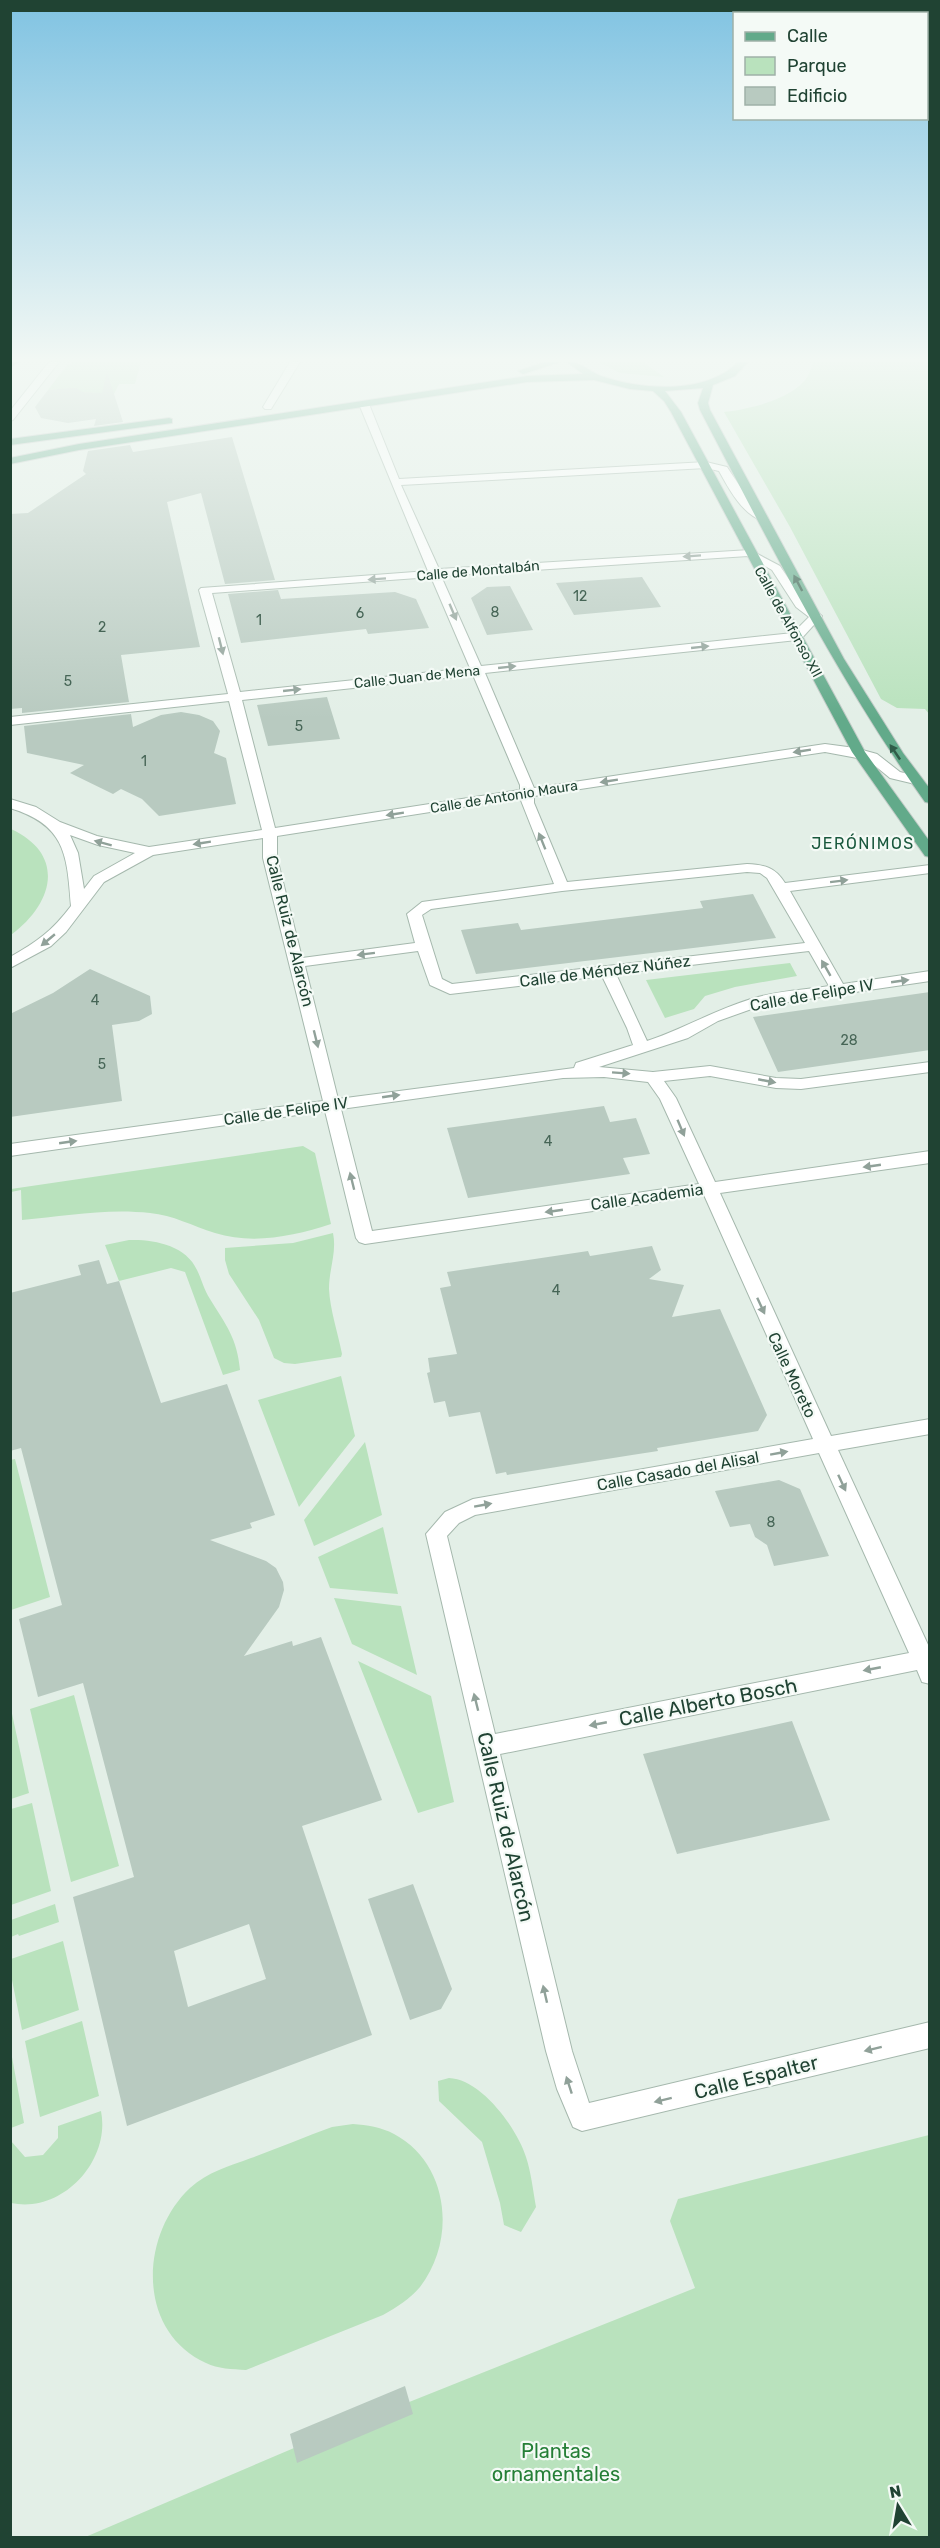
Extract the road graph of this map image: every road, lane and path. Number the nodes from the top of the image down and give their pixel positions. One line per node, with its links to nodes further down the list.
1 (415, 481): 5 (street)
2 (714, 481): 7 (main road, Calle de Alfonso XII)
3 (730, 481): 6 (street)
4 (743, 481): 6 (main road, Calle de Alfonso XII)
5 (395, 482): 8 (street)
6 (763, 518): 10 (main road, Calle de Alfonso XII, one-way to 6)
7 (750, 553): 8 (street, Calle de Montalbán, one-way to 8); 10 (street); 11 (main road, Calle de Alfonso XII)
8 (435, 572): 9 (street, Calle de Montalbán, one-way to 9); 12 (street, one-way to 12)
9 (205, 590): 13 (street, Calle Ruiz de Alarcón, one-way to 13)
10 (816, 616): 11 (street); 16 (main road, Calle de Alfonso XII, one-way to 10)
11 (797, 636): 12 (street, Calle Juan de Mena, one-way to 11); 15 (main road, Calle de Alfonso XII)
12 (477, 670): 13 (street, Calle Juan de Mena, one-way to 12); 17 (street)
13 (234, 697): 14 (street, Calle Juan de Mena); 21 (street, Calle Ruiz de Alarcón)
14 (10, 721)
15 (860, 752): 16 (street, Calle de Antonio Maura); 17 (street, Calle de Antonio Maura, one-way to 17); 23 (main road, Calle de Alfonso XII)
16 (915, 780): 18 (main road, Calle de Alfonso XII)
17 (527, 794): 21 (street, Calle de Antonio Maura, one-way to 21); 25 (street, one-way to 17)
18 (930, 799)
19 (10, 803): 20 (street, Calle de Antonio Maura)
20 (60, 826): 22 (street, Calle de Antonio Maura, one-way to 20); 27 (street)
21 (270, 833): 22 (street, Calle de Antonio Maura, one-way to 22); 30 (street, Calle Ruiz de Alarcón)
22 (149, 851): 27 (street, Calle de Antonio Maura)
23 (930, 853)
24 (930, 869): 26 (street, one-way to 24)
25 (562, 887): 26 (street, Calle de Méndez Núñez); 28 (street, Calle de Méndez Núñez)
26 (781, 888): 29 (street, Calle de Méndez Núñez)
27 (78, 907): 31 (street, Calle de Antonio Maura, one-way to 31)
28 (423, 946): 30 (street, one-way to 30); 32 (street, Calle de Méndez Núñez)
29 (814, 946): 32 (street, Calle de Méndez Núñez); 34 (street, Calle de Méndez Núñez, one-way to 29)
30 (297, 963): 39 (street, Calle Ruiz de Alarcón, one-way to 39)
31 (10, 964)
32 (607, 971): 35 (street)
33 (930, 976): 34 (street, Calle de Felipe IV, one-way to 33)
34 (839, 990): 35 (street, Calle de Felipe IV)
35 (640, 1047): 37 (street, Calle de Felipe IV)
36 (930, 1067): 38 (street, Calle de Felipe IV, one-way to 36)
37 (563, 1073): 38 (street, Calle de Felipe IV, one-way to 38); 39 (street, Calle de Felipe IV, one-way to 37)
38 (653, 1077): 42 (street, Calle Moreto, one-way to 42)
39 (333, 1104): 40 (street, Calle de Felipe IV, one-way to 39); 43 (street, Calle Ruiz de Alarcón, one-way to 39)
40 (10, 1150)
41 (930, 1158): 42 (street, Calle Academia, one-way to 42)
42 (707, 1189): 43 (street, Calle Academia, one-way to 43); 45 (street, Calle Moreto, one-way to 45)
43 (365, 1238)
44 (930, 1426): 45 (street, Calle Casado del Alisal)
45 (824, 1445): 46 (street, Calle Casado del Alisal, one-way to 45); 47 (street, Calle Moreto, one-way to 47)
46 (436, 1534): 48 (street, Calle Ruiz de Alarcón, one-way to 46)
47 (927, 1664): 48 (street, Calle Alberto Bosch, one-way to 48)
48 (487, 1746): 50 (street, Calle Ruiz de Alarcón, one-way to 48)
49 (930, 2035): 50 (street, Calle Espalter, one-way to 50)
50 (582, 2118)

